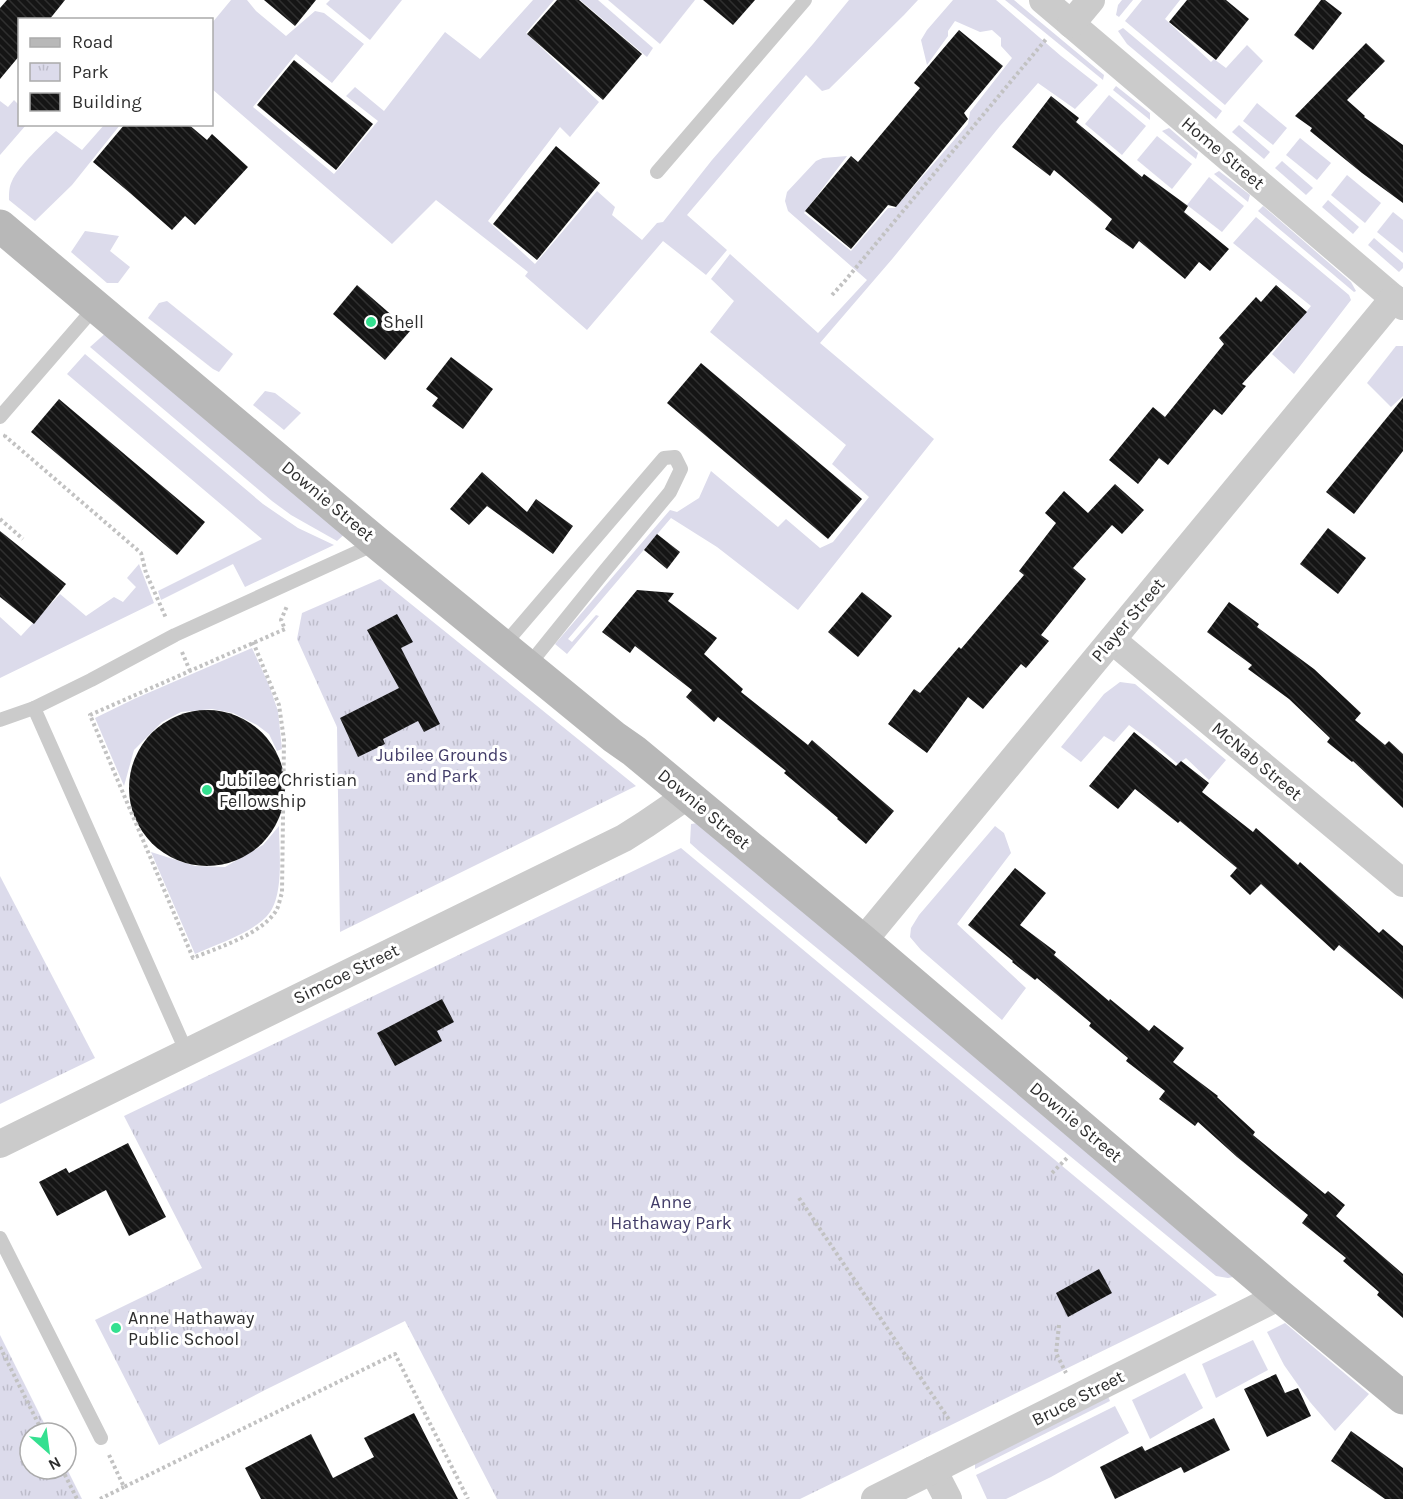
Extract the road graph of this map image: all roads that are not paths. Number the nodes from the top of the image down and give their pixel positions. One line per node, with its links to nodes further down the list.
1 (806, 0): 5 (lane)
2 (1043, 0): 4 (street, Home Street)
3 (1091, 0): 4 (street)
4 (1060, 31): 7 (street, Home Street)
5 (657, 172)
6 (0, 225): 8 (main road, Downie Street)
7 (1398, 302): 11 (street, Player Street)
8 (96, 306): 9 (lane); 10 (main road, Downie Street)
9 (0, 417)
10 (377, 543): 12 (main road, Downie Street); 13 (lane)
11 (1112, 640): 16 (street, McNab Street); 17 (street, Player Street)
12 (516, 656): 12 (lane); 15 (main road, Downie Street)
13 (34, 708): 14 (lane); 18 (lane)
14 (0, 720)
15 (687, 796): 17 (main road, Downie Street); 18 (street, Simcoe Street)
16 (1403, 883)
17 (863, 941): 21 (main road, Downie Street)
18 (187, 1053): 19 (street, Simcoe Street)
19 (0, 1144)
20 (0, 1238): 23 (lane)
21 (1280, 1296): 22 (main road, Downie Street); 24 (street, Bruce Street)
22 (1403, 1398)
23 (101, 1438)
24 (933, 1470): 25 (street, Bruce Street); 26 (street)
25 (875, 1499)
26 (948, 1499)

